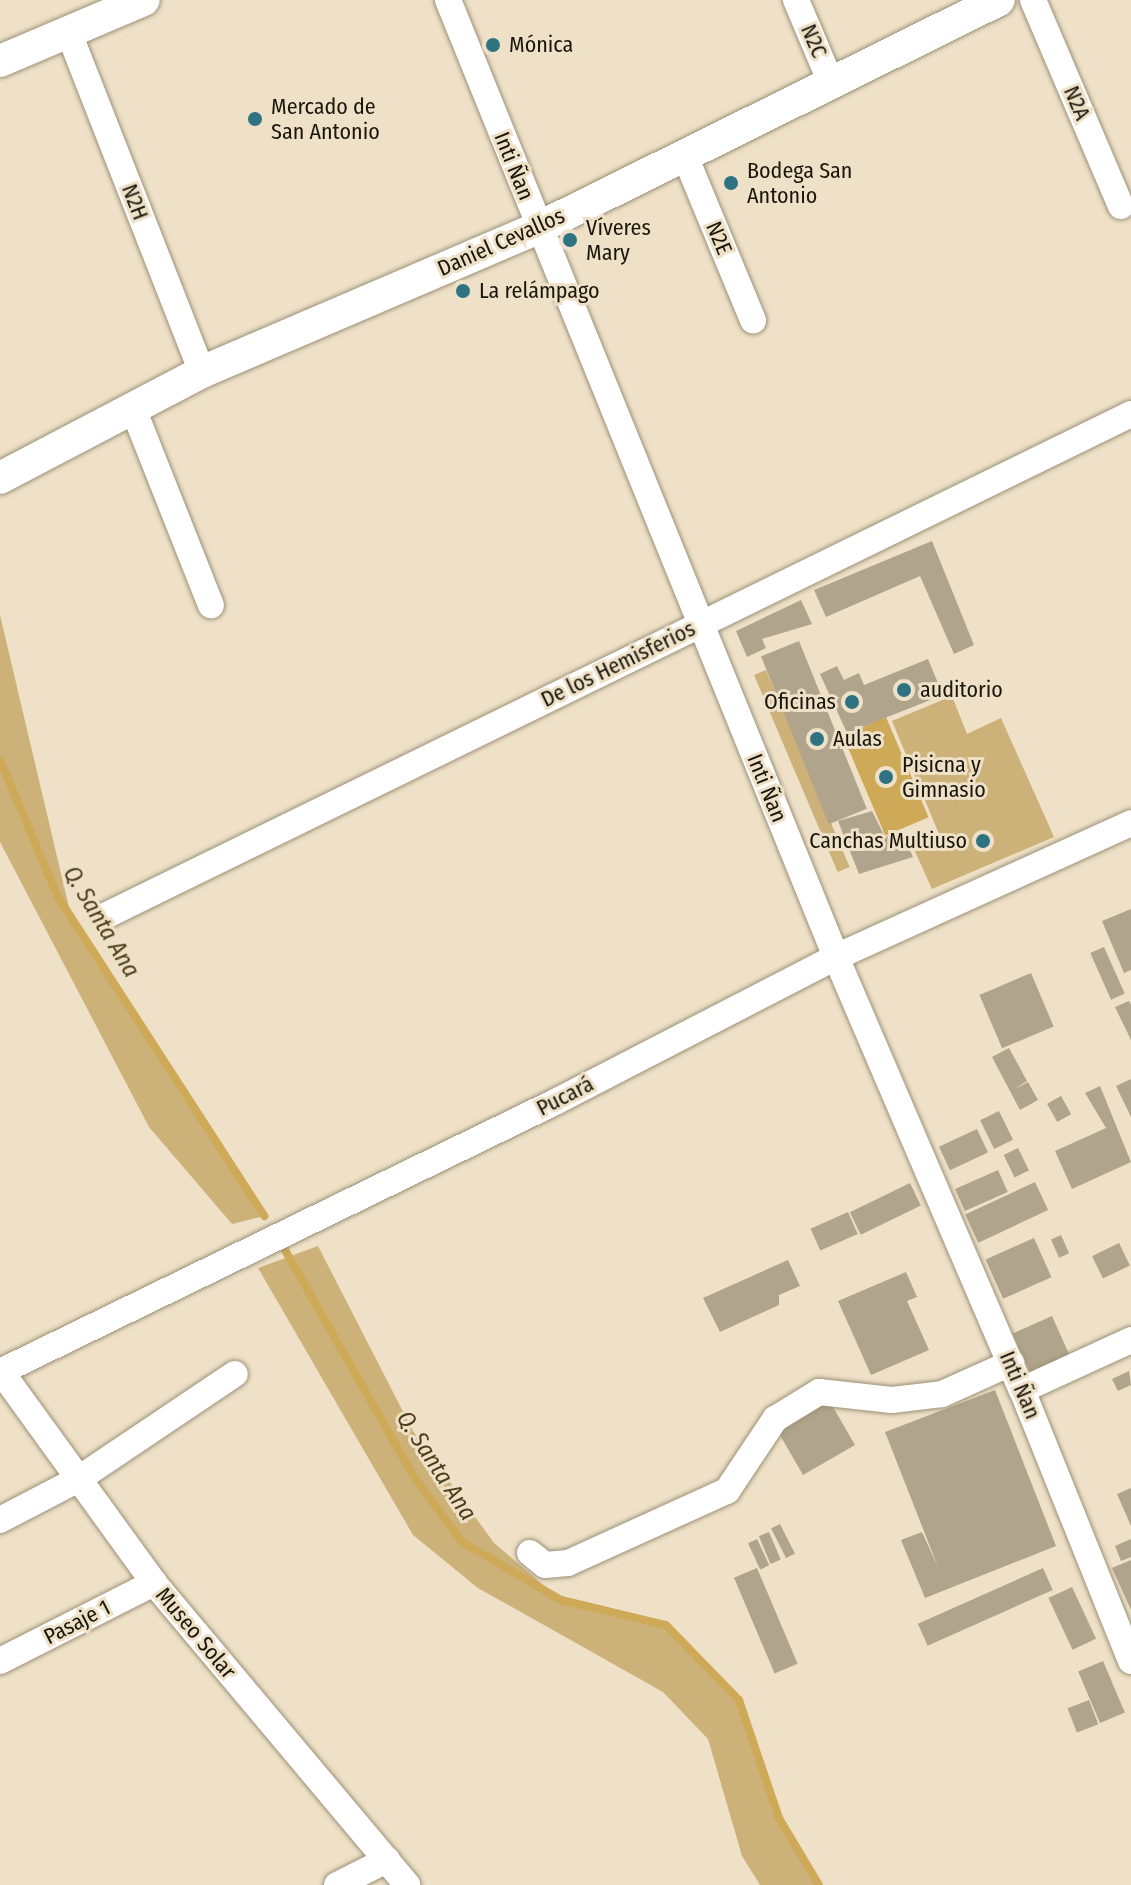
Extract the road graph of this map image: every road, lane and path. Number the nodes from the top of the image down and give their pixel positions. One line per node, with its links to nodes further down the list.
1 (144, 0): 6 (street)
2 (448, 0): 11 (street, Inti Ñan)
3 (796, 0): 8 (street, N2C)
4 (999, 0): 8 (street, Daniel Cevallos)
5 (1033, 0): 10 (street, N2A)
6 (69, 33): 7 (street); 13 (street, N2H)
7 (0, 61)
8 (831, 83): 9 (street, Daniel Cevallos)
9 (685, 156): 11 (street, Daniel Cevallos); 12 (street, N2E)
10 (1121, 206)
11 (538, 228): 13 (street, Daniel Cevallos); 18 (street, Inti Ñan)
12 (753, 320)
13 (202, 372): 14 (street, Daniel Cevallos)
14 (134, 411): 16 (street, Daniel Cevallos); 17 (street)
15 (1131, 414): 18 (street, De los Hemisferios)
16 (0, 478)
17 (211, 605)
18 (701, 623): 20 (street, De los Hemisferios); 21 (street, Inti Ñan)
19 (1131, 823): 21 (street, Pucará)
20 (107, 915)
21 (836, 957): 23 (street, Inti Ñan); 24 (street, Pucará)
22 (1131, 1340): 26 (street)
23 (1011, 1363): 26 (street, Inti Ñan); 29 (street)
24 (0, 1371): 27 (street, Museo Solar)
25 (235, 1374): 27 (street)
26 (1022, 1390): 32 (street, Inti Ñan)
27 (77, 1480): 28 (street); 30 (street, Museo Solar)
28 (0, 1520)
29 (530, 1553)
30 (154, 1583): 31 (street, Pasaje 1); 33 (street, Museo Solar)
31 (0, 1661)
32 (1131, 1661)
33 (387, 1860): 34 (street); 35 (street, Museo Solar)
34 (337, 1885)
35 (407, 1885)

